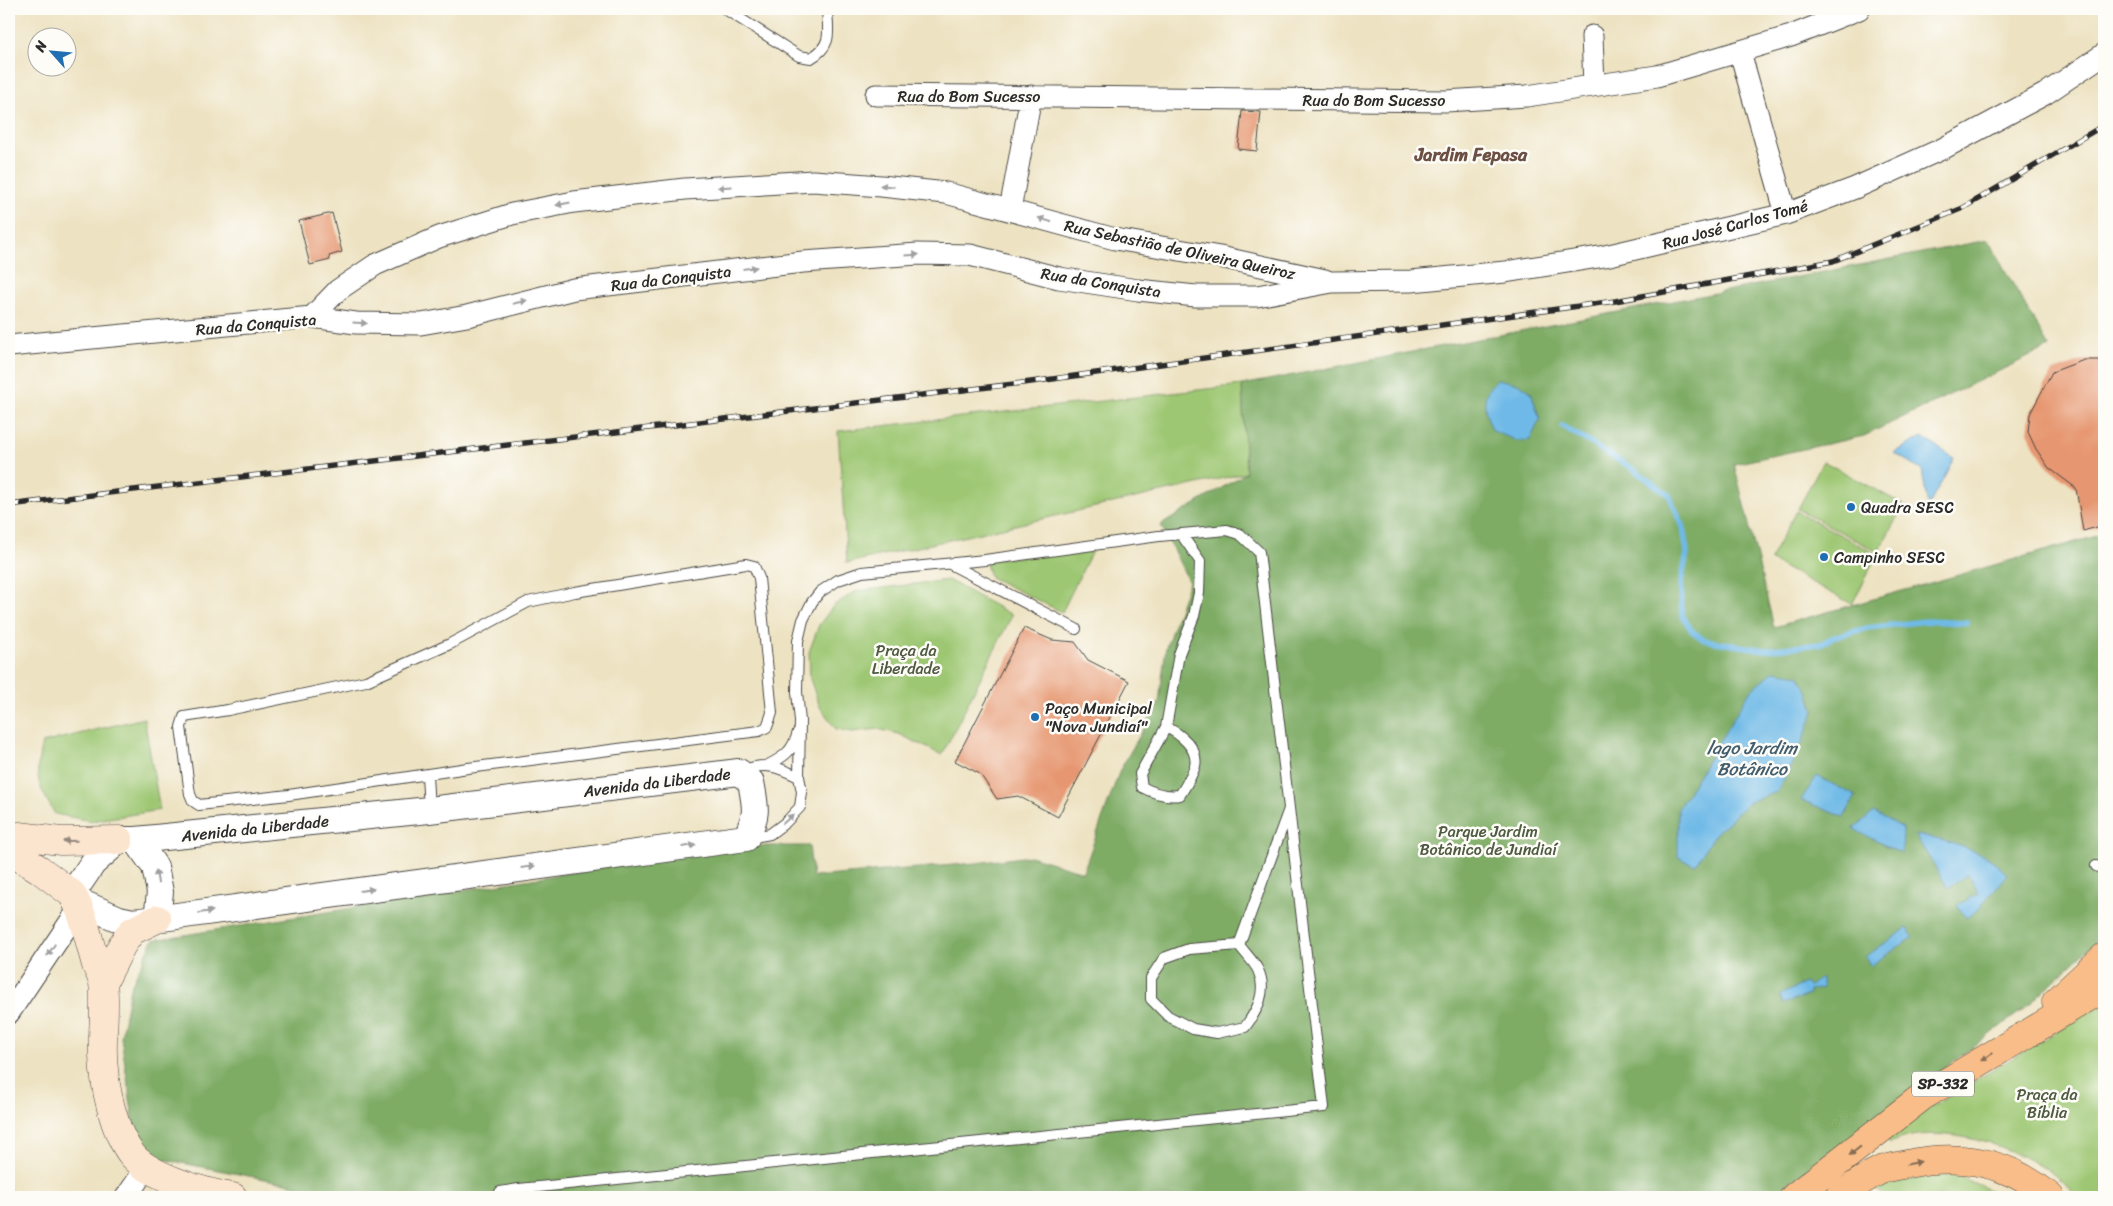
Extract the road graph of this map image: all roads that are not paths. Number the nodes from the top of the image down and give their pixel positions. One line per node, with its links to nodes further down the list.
1 (726, 9): 2 (lane)
2 (827, 9)
3 (1859, 9): 5 (street, Rua do Bom Sucesso)
4 (1592, 36): 7 (street)
5 (1740, 52): 7 (street, Rua do Bom Sucesso); 11 (street)
6 (2104, 54): 11 (street, Rua José Carlos Tomé)
7 (1594, 85): 9 (street, Rua do Bom Sucesso)
8 (876, 95): 9 (street, Rua do Bom Sucesso)
9 (1031, 96): 10 (street)
10 (1010, 210): 12 (street, Rua Sebastião de Oliveira Queiroz, one-way to 10); 13 (street, Rua Sebastião de Oliveira Queiroz, one-way to 13)
11 (1786, 214): 12 (street, Rua José Carlos Tomé)
12 (1332, 282): 13 (street, Rua da Conquista, one-way to 12)
13 (312, 317): 14 (street, Rua da Conquista)
14 (9, 346)
15 (1181, 534): 16 (lane); 19 (lane); 24 (lane)
16 (949, 564): 17 (lane); 18 (lane)
17 (1076, 629)
18 (800, 721): 20 (lane); 23 (lane)
19 (1166, 727): 19 (lane)
20 (768, 765): 21 (lane); 23 (lane)
21 (739, 772): 25 (street, Avenida da Liberdade); 27 (street, Avenida da Liberdade)
22 (427, 775): 22 (lane); 25 (lane)
23 (799, 777): 27 (lane, one-way to 23)
24 (1290, 806): 32 (lane); 41 (lane)
25 (429, 810): 28 (street, Avenida da Liberdade)
26 (9, 838): 28 (main road, one-way to 26)
27 (746, 838): 31 (street, one-way to 27)
28 (127, 840): 30 (street); 31 (street, one-way to 28)
29 (9, 850): 30 (main road)
30 (75, 901): 31 (street); 34 (main road); 36 (street, one-way to 36)
31 (157, 919): 34 (main road)
32 (1239, 946): 32 (lane)
33 (2104, 957): 37 (main road)
34 (103, 983): 38 (main road)
35 (2104, 988): 37 (main road, SP-332)
36 (9, 1013)
37 (2010, 1042): 42 (main road, SP-332, one-way to 42)
38 (147, 1167): 39 (street); 40 (main road)
39 (126, 1197)
40 (233, 1197)
41 (498, 1197)
42 (1794, 1197)
43 (1840, 1197): 44 (main road, one-way to 44)
44 (2050, 1197)

